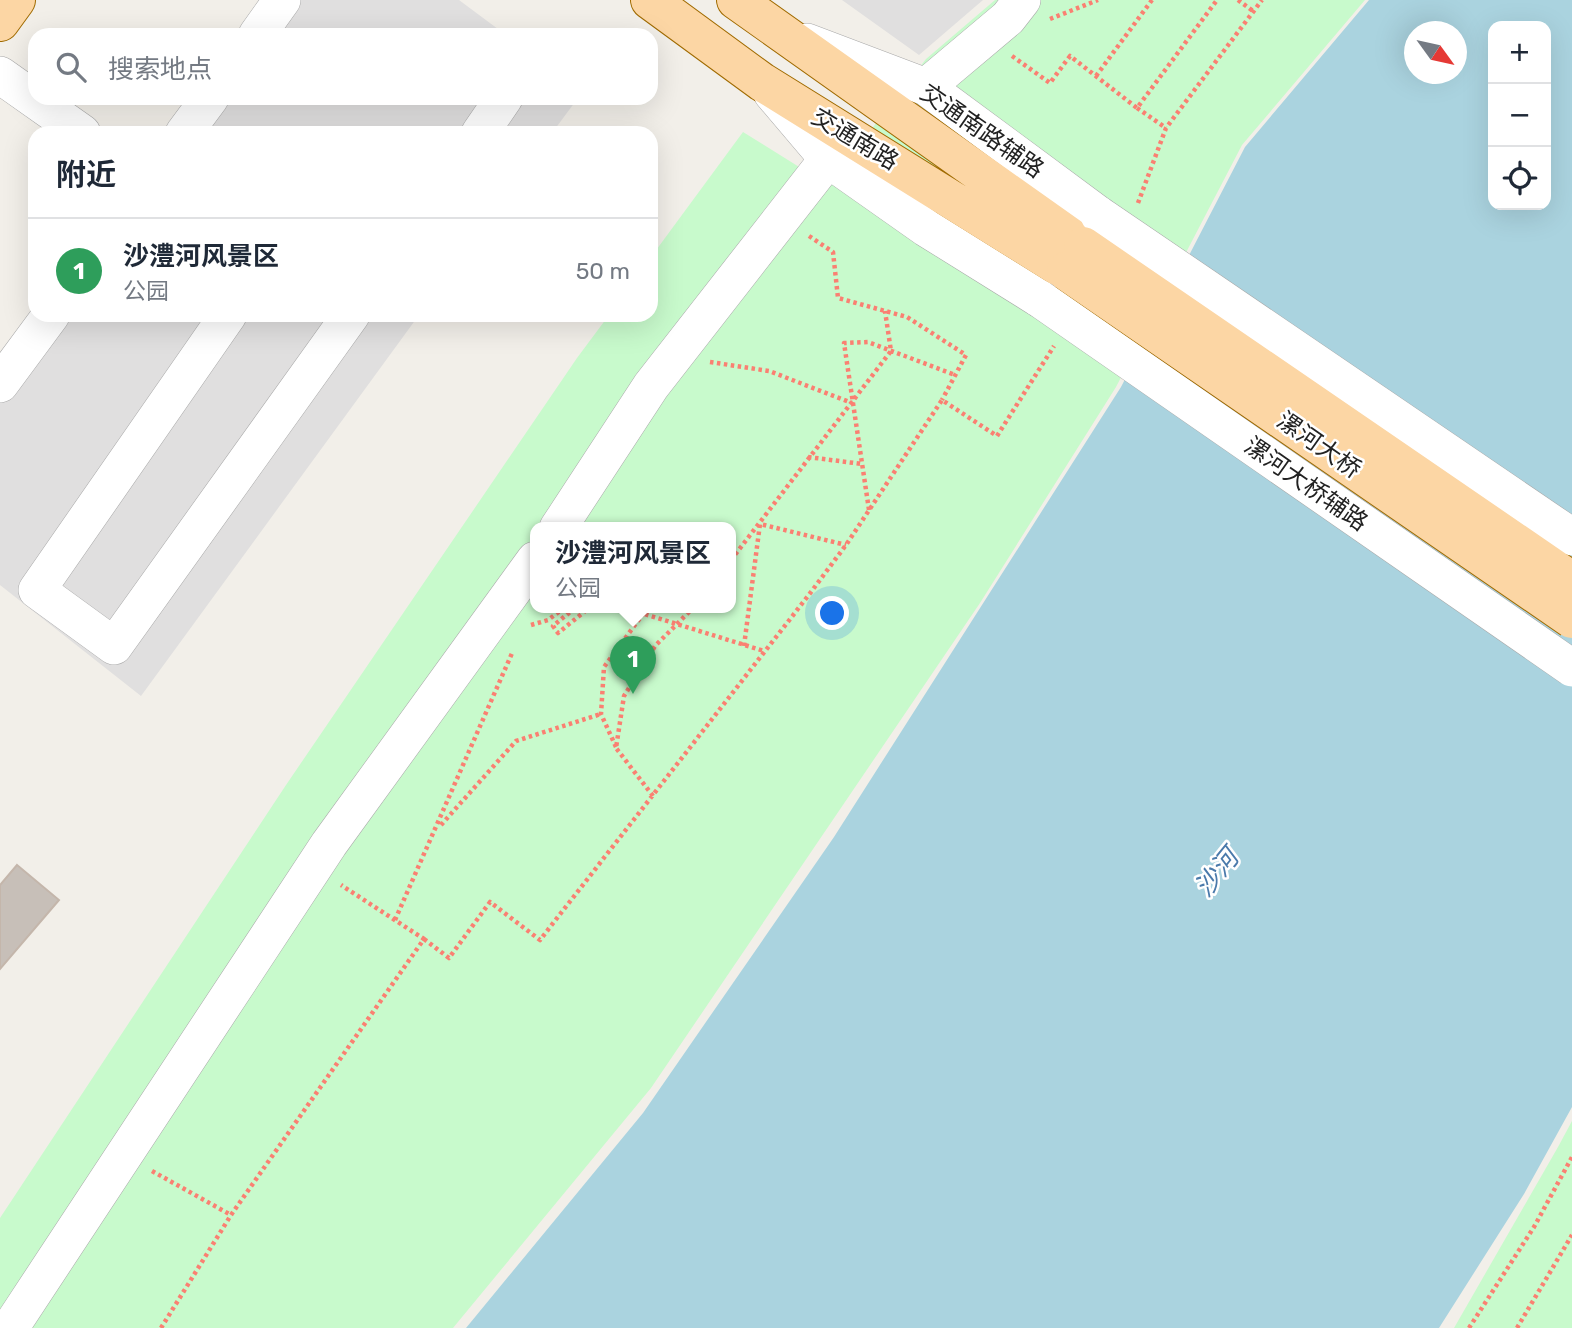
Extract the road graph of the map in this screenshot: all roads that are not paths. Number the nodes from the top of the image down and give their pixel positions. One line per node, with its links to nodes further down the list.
1 (16, 0): 6 (main road)
2 (282, 0): 7 (street)
3 (650, 0): 10 (main road, 交通南路)
4 (736, 0): 8 (main road, 交通南路)
5 (1022, 0): 11 (street)
6 (0, 22)
7 (262, 28)
8 (780, 32): 11 (street, 交通南路辅路); 20 (main road, 交通南路)
9 (0, 75): 12 (street)
10 (762, 82): 19 (street); 20 (main road, 交通南路)
11 (926, 88): 20 (street, 交通南路辅路)
12 (28, 95)
13 (42, 105): 16 (street)
14 (205, 105): 17 (street)
15 (499, 105): 18 (street)
16 (72, 126)
17 (189, 126)
18 (485, 126)
19 (828, 159): 25 (street); 30 (street, 漯河大桥辅路, bridge)
20 (1082, 244): 26 (street, bridge); 28 (main road, 漯河大桥, bridge); 29 (main road, 漯河大桥, bridge)
21 (46, 322): 24 (street)
22 (223, 322): 23 (street)
23 (345, 322)
24 (0, 384)
25 (562, 522)
26 (1572, 537)
27 (530, 567): 31 (street)
28 (1572, 581)
29 (1572, 619)
30 (1572, 668)
31 (10, 1328)

